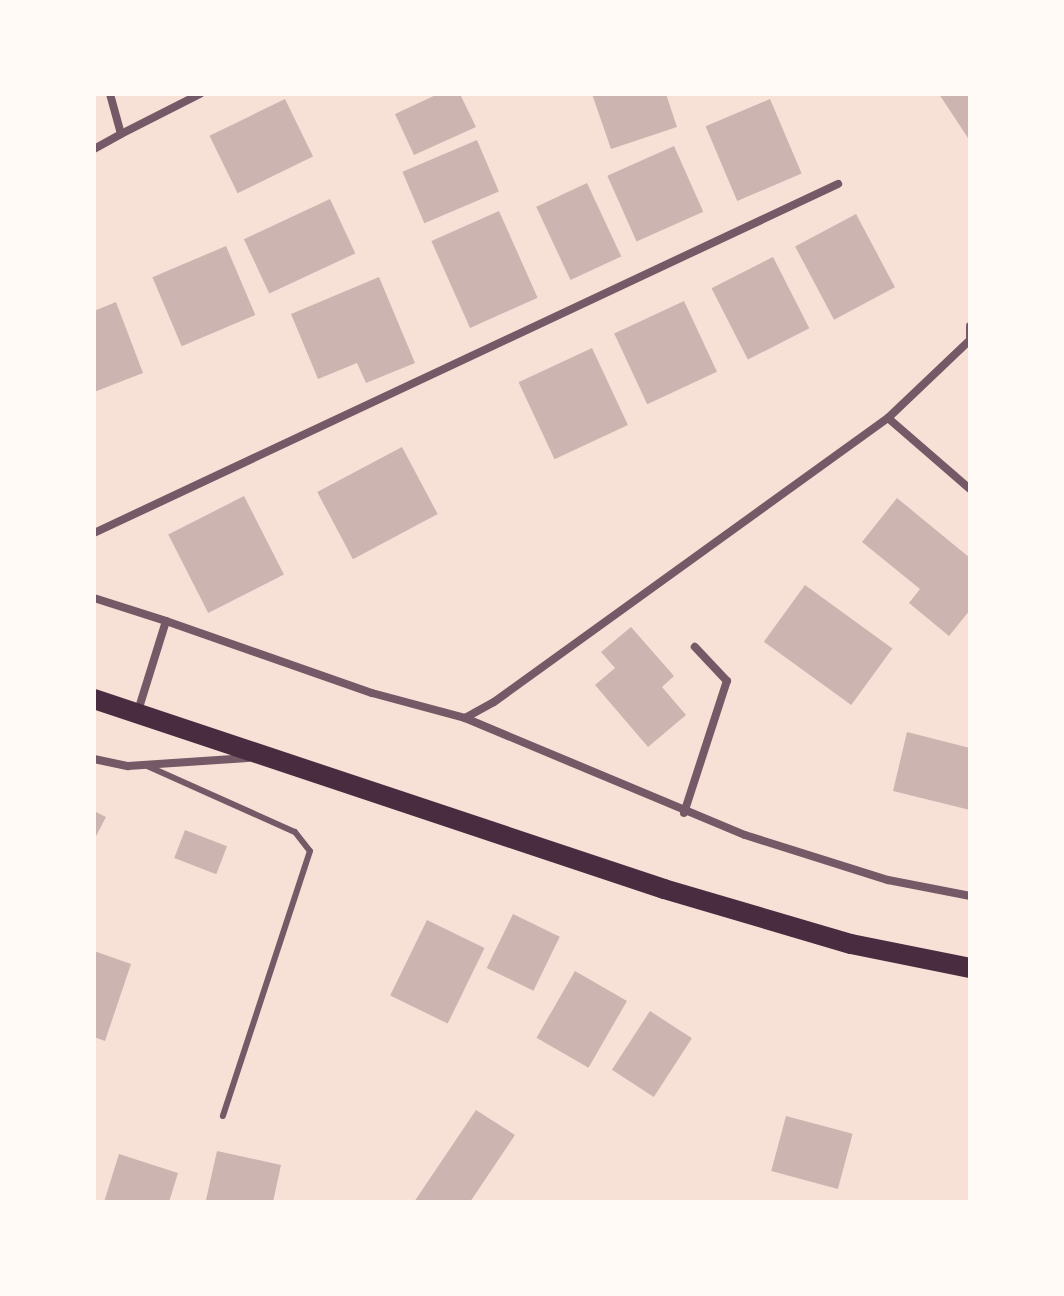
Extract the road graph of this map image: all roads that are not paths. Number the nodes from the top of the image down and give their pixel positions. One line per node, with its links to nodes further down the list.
1 (110, 94): 3 (street)
2 (200, 94): 3 (street)
3 (121, 134): 4 (street)
4 (94, 149)
5 (838, 184): 9 (street)
6 (970, 326): 7 (street)
7 (888, 418): 8 (street); 15 (street)
8 (970, 489)
9 (94, 533)
10 (94, 598): 11 (street)
11 (166, 621): 14 (street); 15 (street)
12 (695, 647): 19 (street)
13 (94, 699): 14 (main road)
14 (136, 715): 16 (main road)
15 (465, 718): 19 (street)
16 (265, 757): 18 (street); 21 (main road)
17 (94, 759): 18 (street)
18 (143, 765): 22 (lane)
19 (684, 813): 20 (street)
20 (970, 896)
21 (970, 968)
22 (223, 1116)

